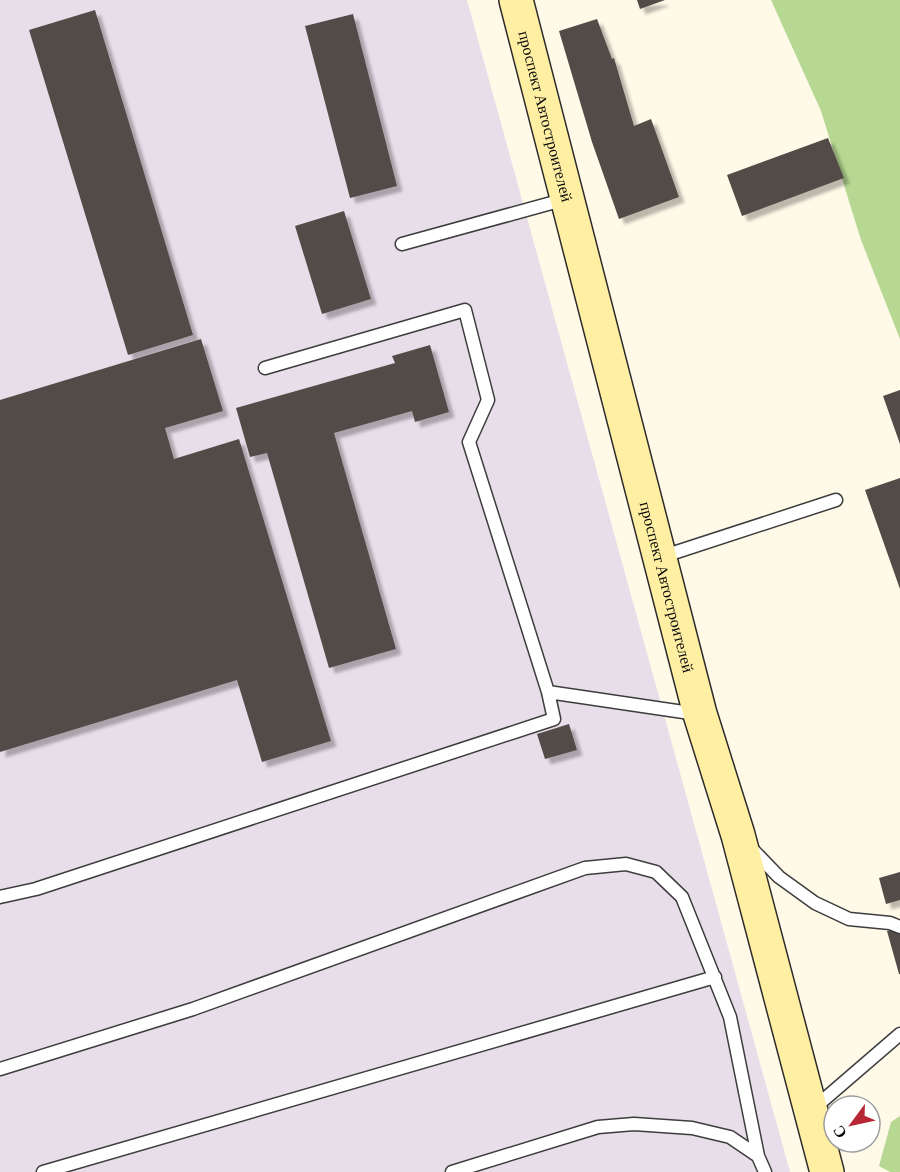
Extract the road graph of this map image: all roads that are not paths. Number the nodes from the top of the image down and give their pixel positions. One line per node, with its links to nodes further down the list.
1 (516, 0): 2 (main road, проспект Автостроителей)
2 (568, 198): 3 (lane); 6 (main road, проспект Автостроителей)
3 (402, 244)
4 (265, 368): 7 (lane)
5 (836, 500): 6 (lane)
6 (660, 557): 8 (main road, проспект Автостроителей)
7 (548, 692): 8 (lane); 10 (lane)
8 (700, 714): 9 (main road, проспект Автостроителей)
9 (738, 835): 11 (lane); 15 (main road, проспект Автостроителей)
10 (0, 897)
11 (900, 927)
12 (715, 977): 14 (lane); 16 (lane); 17 (lane)
13 (900, 1034): 15 (lane)
14 (0, 1069)
15 (812, 1110): 20 (main road, проспект Автостроителей)
16 (758, 1156): 18 (lane); 19 (lane)
17 (44, 1172)
18 (452, 1172)
19 (765, 1172)
20 (827, 1172)

